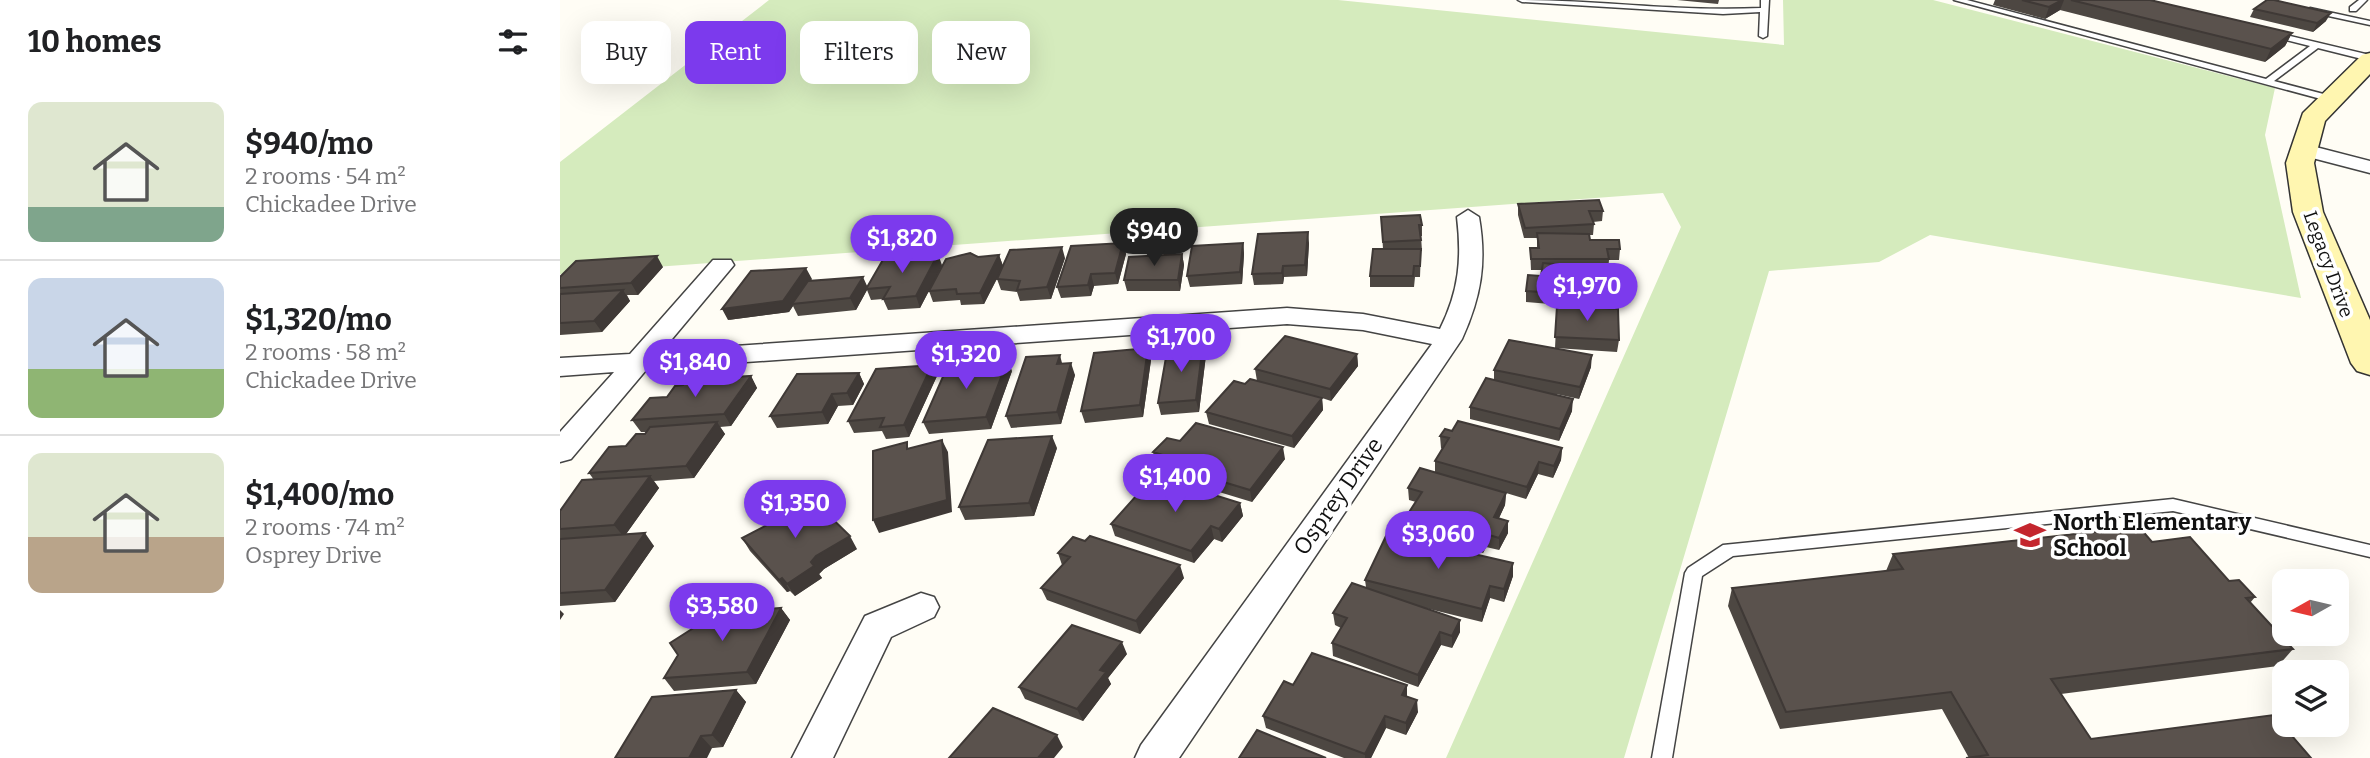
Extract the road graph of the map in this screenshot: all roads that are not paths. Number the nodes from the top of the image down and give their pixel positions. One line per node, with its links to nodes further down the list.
1 (1522, 0): 7 (lane)
2 (1765, 0): 7 (lane)
3 (1958, 0): 14 (lane)
4 (2363, 0): 6 (lane)
5 (2307, 4): 6 (lane); 9 (lane)
6 (2353, 9): 8 (lane)
7 (1764, 10): 11 (lane)
8 (2370, 13)
9 (2370, 23)
10 (2267, 32): 12 (lane)
11 (1763, 36)
12 (2316, 45): 13 (lane); 14 (lane)
13 (2370, 59): 15 (street, Legacy Drive)
14 (2267, 82): 15 (lane)
15 (2332, 99): 16 (street, Legacy Drive)
16 (2304, 150): 17 (street); 22 (street, Legacy Drive)
17 (2370, 167)
18 (1468, 217): 20 (street, Osprey Drive)
19 (722, 265): 21 (street)
20 (1449, 338): 21 (street); 28 (street, Osprey Drive)
21 (639, 362): 23 (street); 24 (street)
22 (2370, 363)
23 (560, 368)
24 (560, 452)
25 (2370, 551): 29 (lane)
26 (921, 607): 27 (street)
27 (812, 758)
28 (1154, 758)
29 (1661, 758)

